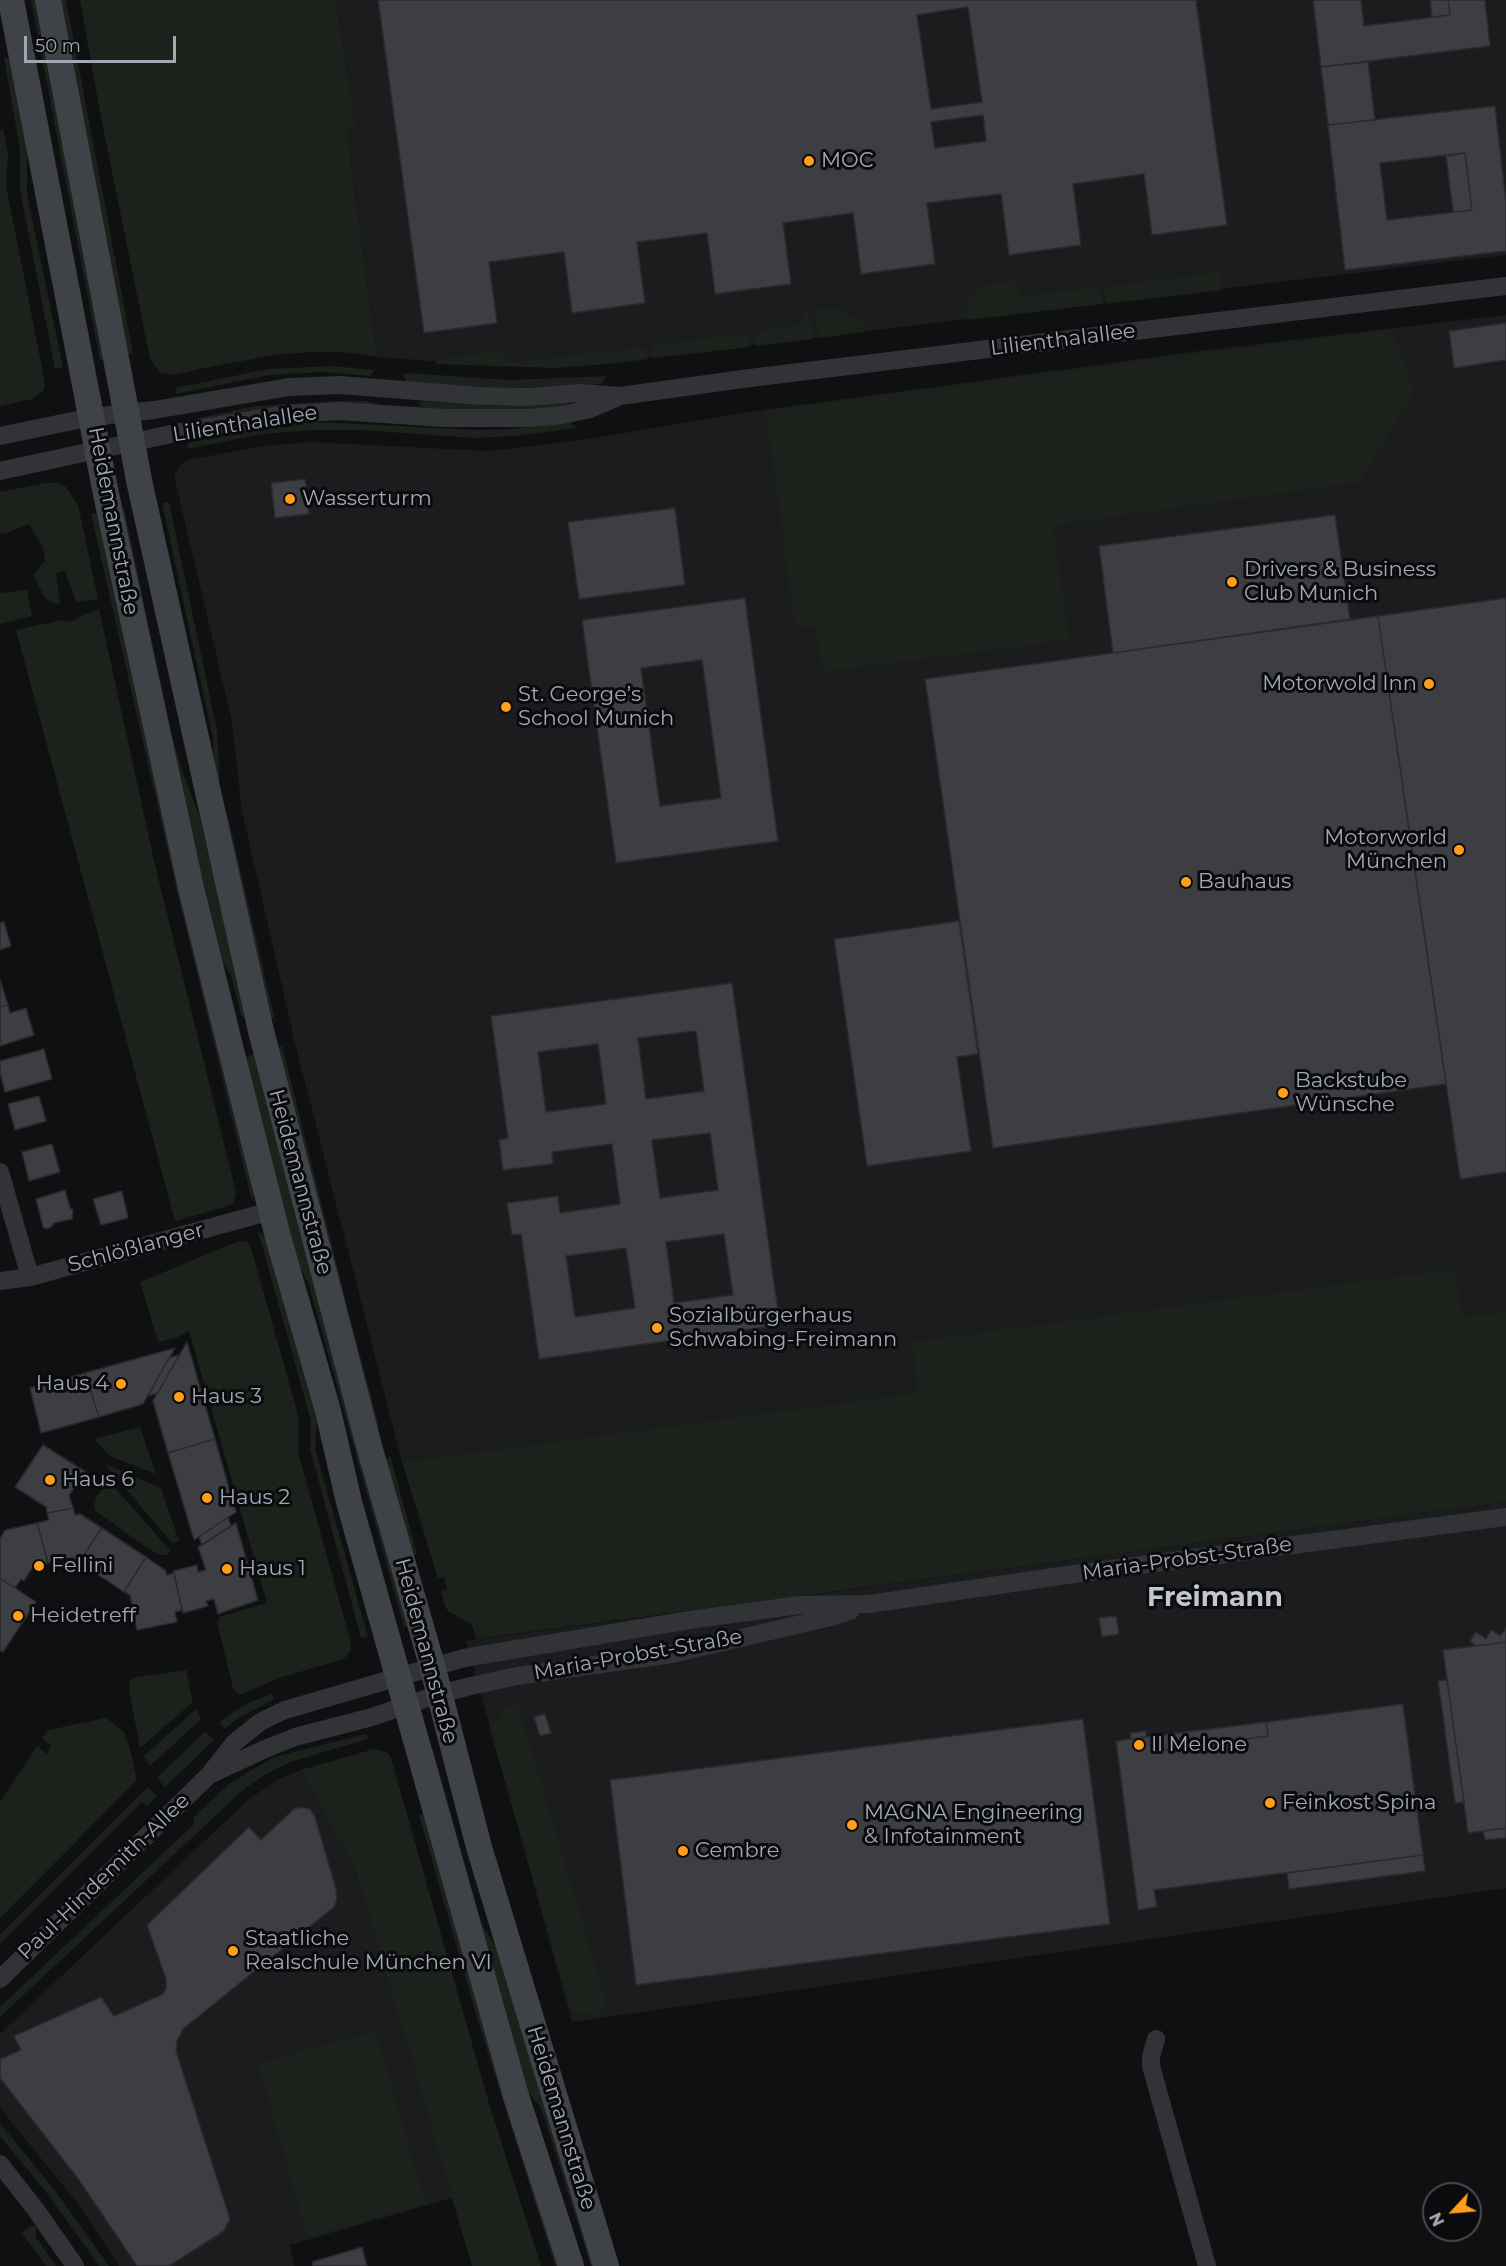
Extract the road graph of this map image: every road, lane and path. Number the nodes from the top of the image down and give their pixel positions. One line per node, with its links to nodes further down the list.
1 (11, 0): 8 (main road, Heidemannstraße)
2 (48, 0): 6 (main road, Heidemannstraße)
3 (1506, 286): 5 (street, Lilienthalallee)
4 (394, 390): 5 (street, Lilienthalallee); 6 (street, Lilienthalallee); 7 (street)
5 (620, 396): 7 (street, Lilienthalallee)
6 (126, 413): 8 (street, Lilienthalallee); 10 (main road, Heidemannstraße)
7 (394, 415): 10 (street, Lilienthalallee)
8 (92, 417): 9 (street, Lilienthalallee); 11 (main road, Heidemannstraße)
9 (0, 436)
10 (132, 444): 11 (street, Lilienthalallee); 13 (main road, Heidemannstraße)
11 (98, 450): 12 (street, Lilienthalallee); 14 (main road, Heidemannstraße)
12 (0, 471)
13 (261, 1031): 14 (main road); 21 (main road, Heidemannstraße)
14 (229, 1039): 16 (main road, Heidemannstraße)
15 (0, 1172): 17 (street)
16 (271, 1211): 17 (street, Schlößlanger); 22 (main road, Heidemannstraße)
17 (30, 1277): 18 (street, Schlößlanger)
18 (0, 1281)
19 (1506, 1516): 20 (street, Maria-Probst-Straße)
20 (869, 1604): 21 (street, Maria-Probst-Straße); 23 (street, Maria-Probst-Straße)
21 (432, 1665): 22 (street, Paul-Hindemith-Allee); 23 (main road, Heidemannstraße)
22 (398, 1676): 24 (main road, Heidemannstraße); 25 (street, Paul-Hindemith-Allee)
23 (439, 1694): 24 (street, Maria-Probst-Straße); 31 (main road, Heidemannstraße)
24 (406, 1705): 25 (street, Paul-Hindemith-Allee); 30 (main road, Heidemannstraße)
25 (208, 1776): 26 (street, Paul-Hindemith-Allee)
26 (0, 1979)
27 (1156, 2039): 32 (street)
28 (0, 2164): 29 (street)
29 (75, 2266)
30 (571, 2266)
31 (606, 2266)
32 (1207, 2266)

